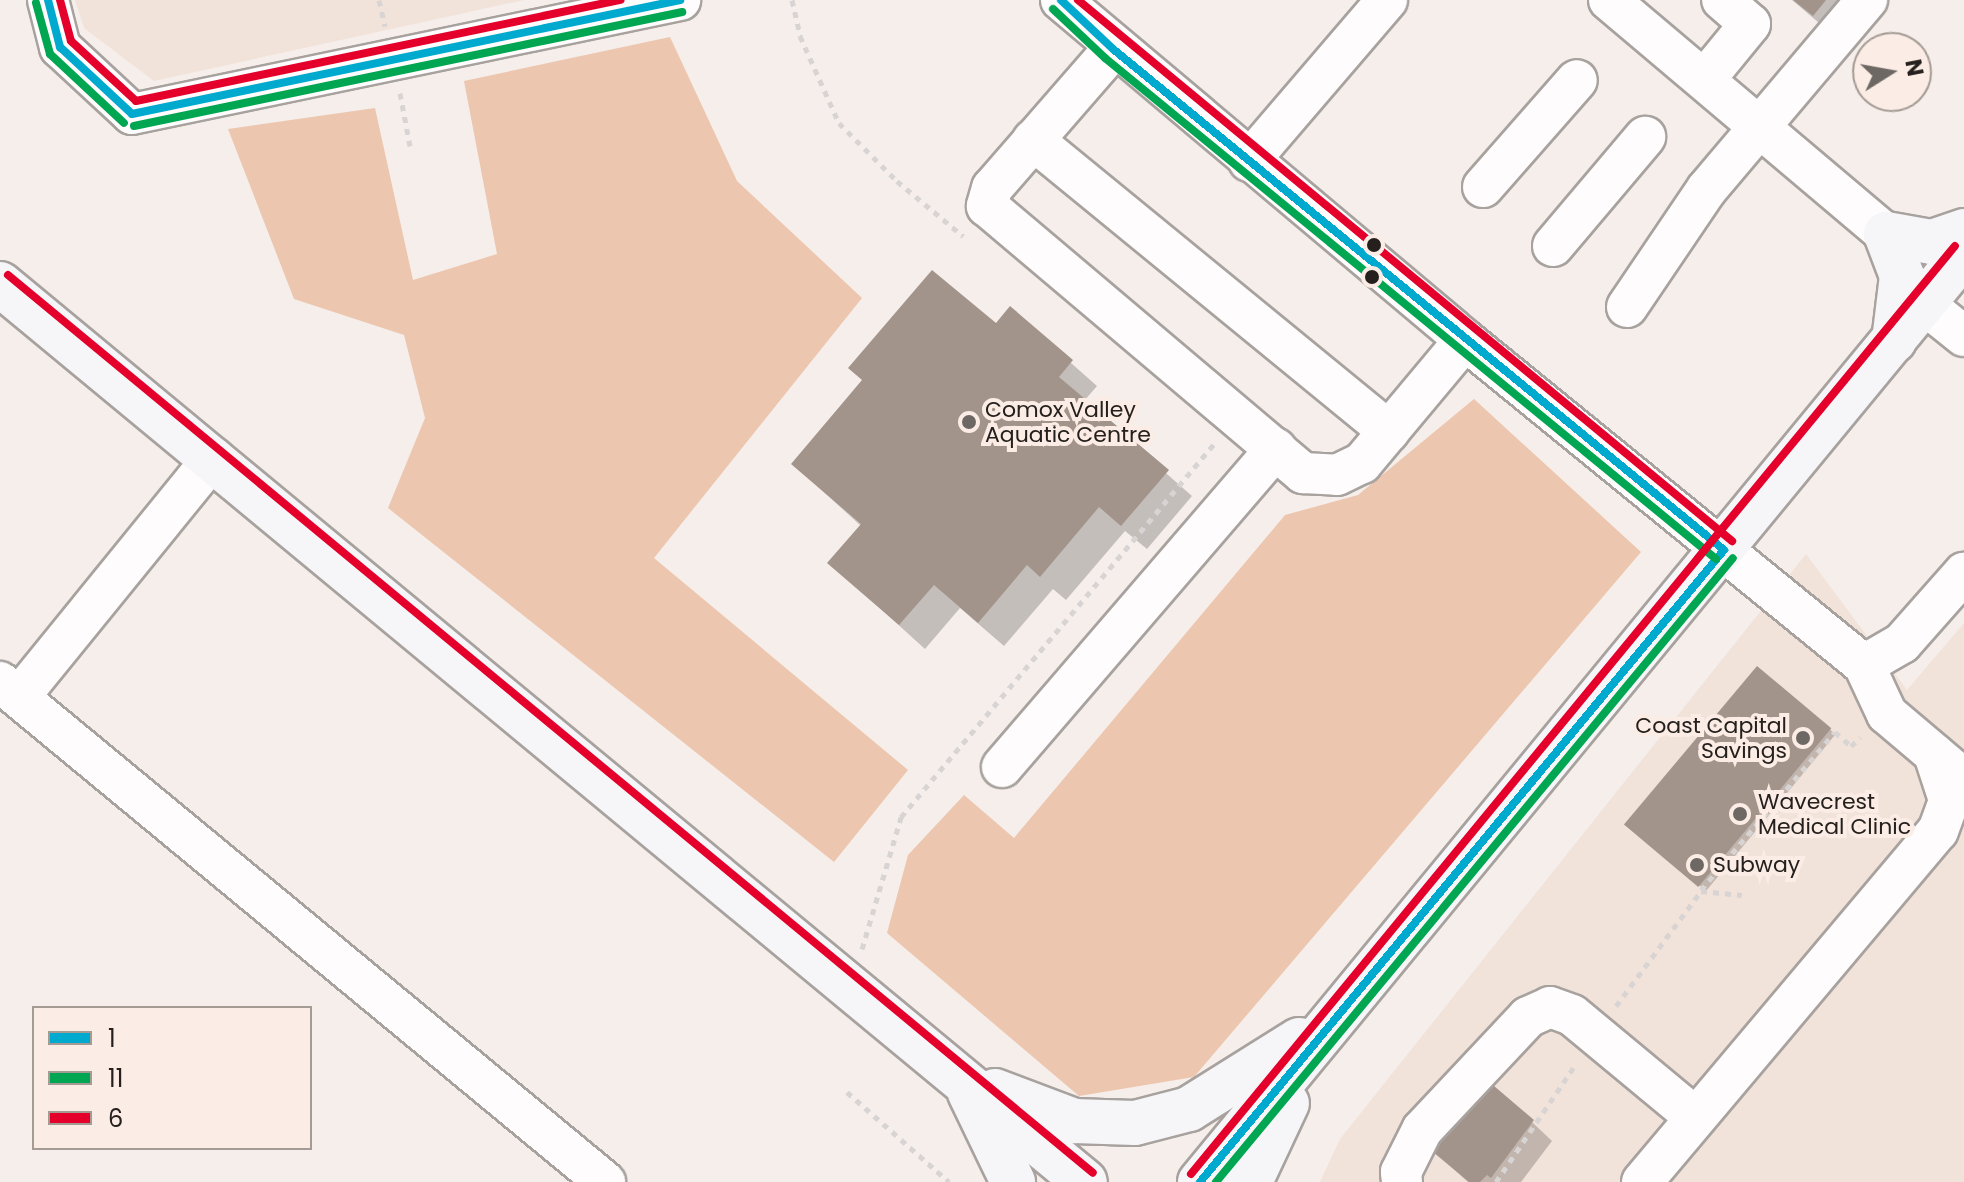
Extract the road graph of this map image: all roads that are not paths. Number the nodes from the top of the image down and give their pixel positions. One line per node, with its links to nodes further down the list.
1 (48, 0): 8 (street)
2 (680, 0): 8 (street)
3 (1061, 0): 9 (street)
4 (1387, 0): 15 (street)
5 (1609, 0): 10 (street)
6 (1722, 0): 10 (street)
7 (1867, 0): 12 (street)
8 (511, 16)
9 (1113, 49): 14 (street); 15 (street)
10 (1705, 79): 12 (street)
11 (1577, 80): 16 (street)
12 (1763, 127): 18 (street); 23 (street)
13 (1645, 137): 19 (street)
14 (1033, 140): 27 (street); 28 (street)
15 (1249, 161): 25 (street)
16 (1483, 187)
17 (1964, 231): 18 (main road)
18 (1886, 234): 26 (main road)
19 (1553, 246)
20 (1964, 254): 22 (main road)
21 (0, 284): 29 (main road)
22 (1924, 304): 24 (street); 26 (main road)
23 (1627, 307)
24 (1964, 336)
25 (1465, 340): 27 (street); 30 (street)
26 (1894, 341): 30 (main road)
27 (1389, 431): 28 (street)
28 (1276, 449): 34 (street)
29 (213, 458): 33 (street); 38 (main road)
30 (1724, 550): 32 (street); 37 (main road)
31 (1964, 573): 32 (street)
32 (1864, 665): 35 (street)
33 (10, 690): 40 (street)
34 (1002, 767)
35 (1949, 767): 36 (street)
36 (1951, 824): 39 (street)
37 (1328, 1022): 38 (main road); 43 (main road); 44 (main road)
38 (964, 1080): 41 (main road); 42 (main road)
39 (1695, 1117): 45 (street); 46 (street)
40 (605, 1182)
41 (1013, 1182)
42 (1085, 1182)
43 (1200, 1182)
44 (1250, 1182)
45 (1402, 1182)
46 (1642, 1182)

